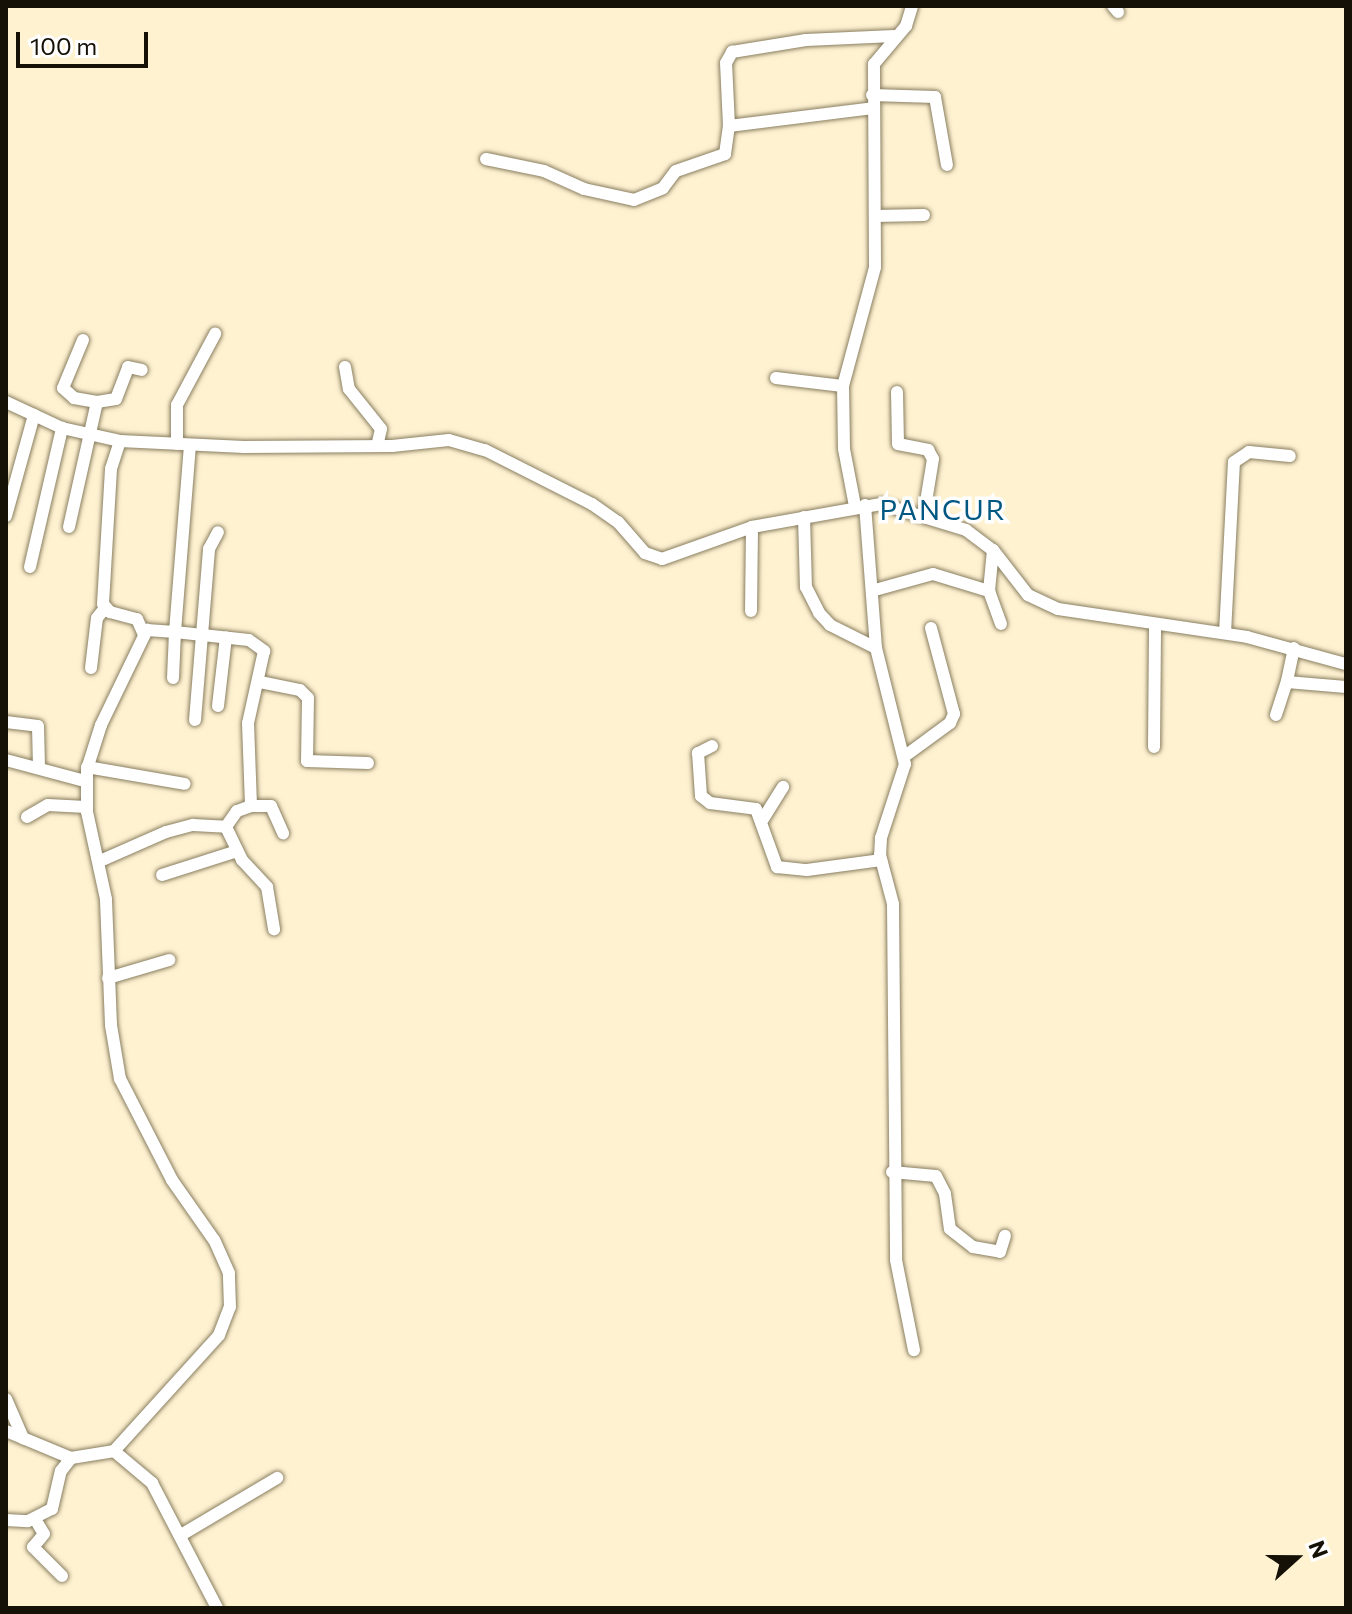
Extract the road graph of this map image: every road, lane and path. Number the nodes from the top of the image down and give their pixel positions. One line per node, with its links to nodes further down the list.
1 (912, 6): 2 (street)
2 (897, 36): 3 (street); 4 (street)
3 (872, 101): 4 (street); 6 (street); 8 (street)
4 (729, 126): 5 (street)
5 (486, 159)
6 (947, 165)
7 (924, 215): 8 (street)
8 (875, 216): 14 (street)
9 (215, 334): 22 (street)
10 (83, 340): 17 (street)
11 (345, 367): 23 (street)
12 (142, 370): 17 (street)
13 (776, 378): 14 (street)
14 (843, 386): 25 (street)
15 (897, 392): 26 (street)
16 (6, 402): 18 (street)
17 (97, 402): 20 (street)
18 (34, 415): 19 (street); 27 (street)
19 (62, 428): 20 (street); 33 (street)
20 (91, 435): 21 (street); 29 (street)
21 (120, 441): 22 (street); 36 (street)
22 (184, 445): 23 (street); 41 (street)
23 (377, 446): 30 (street)
24 (1290, 456): 42 (street)
25 (860, 505): 26 (street); 28 (street); 34 (street)
26 (924, 514): 32 (street)
27 (6, 516)
28 (804, 517): 30 (street); 46 (street)
29 (69, 527)
30 (752, 527): 37 (street)
31 (218, 532): 44 (street)
32 (993, 550): 35 (street); 39 (street)
33 (30, 567)
34 (875, 590): 35 (street); 46 (street)
35 (989, 591): 38 (street)
36 (105, 608): 43 (street); 49 (street)
37 (751, 611)
38 (1001, 624)
39 (1155, 626): 42 (street); 59 (street)
40 (931, 628): 60 (street)
41 (175, 632): 43 (street); 44 (street); 50 (street)
42 (1225, 633): 47 (street)
43 (144, 635): 64 (street)
44 (205, 635): 45 (street); 56 (street)
45 (226, 637): 51 (street); 54 (street)
46 (876, 648): 60 (street)
47 (1294, 648): 48 (street); 52 (street)
48 (1346, 664)
49 (91, 668)
50 (173, 678)
51 (260, 682): 62 (street); 68 (street)
52 (1287, 682): 53 (street); 55 (street)
53 (1346, 687)
54 (218, 706)
55 (1276, 715)
56 (195, 720)
57 (6, 722): 63 (street)
58 (712, 746): 71 (street)
59 (1154, 747)
60 (905, 756): 75 (street)
61 (6, 760): 63 (street)
62 (368, 763)
63 (39, 766): 65 (street)
64 (87, 767): 65 (street); 66 (street)
65 (85, 781): 69 (street)
66 (185, 784)
67 (783, 787): 71 (street)
68 (251, 806): 72 (street); 73 (street)
69 (86, 807): 70 (street); 76 (street)
70 (27, 817)
71 (763, 819): 75 (street)
72 (226, 827): 74 (street); 76 (street)
73 (283, 833)
74 (237, 851): 77 (street); 78 (street)
75 (881, 860): 81 (street)
76 (100, 861): 80 (street)
77 (162, 875)
78 (274, 929)
79 (169, 960): 80 (street)
80 (108, 978): 87 (street)
81 (892, 1172): 82 (street); 83 (street)
82 (1005, 1236)
83 (914, 1350)
84 (6, 1399): 86 (street)
85 (6, 1431): 86 (street)
86 (23, 1438): 88 (street)
87 (114, 1451): 88 (street); 92 (street)
88 (71, 1458): 90 (street)
89 (277, 1478): 92 (street)
90 (35, 1519): 91 (street); 93 (street)
91 (6, 1520)
92 (181, 1535): 94 (street)
93 (62, 1576)
94 (217, 1608)

